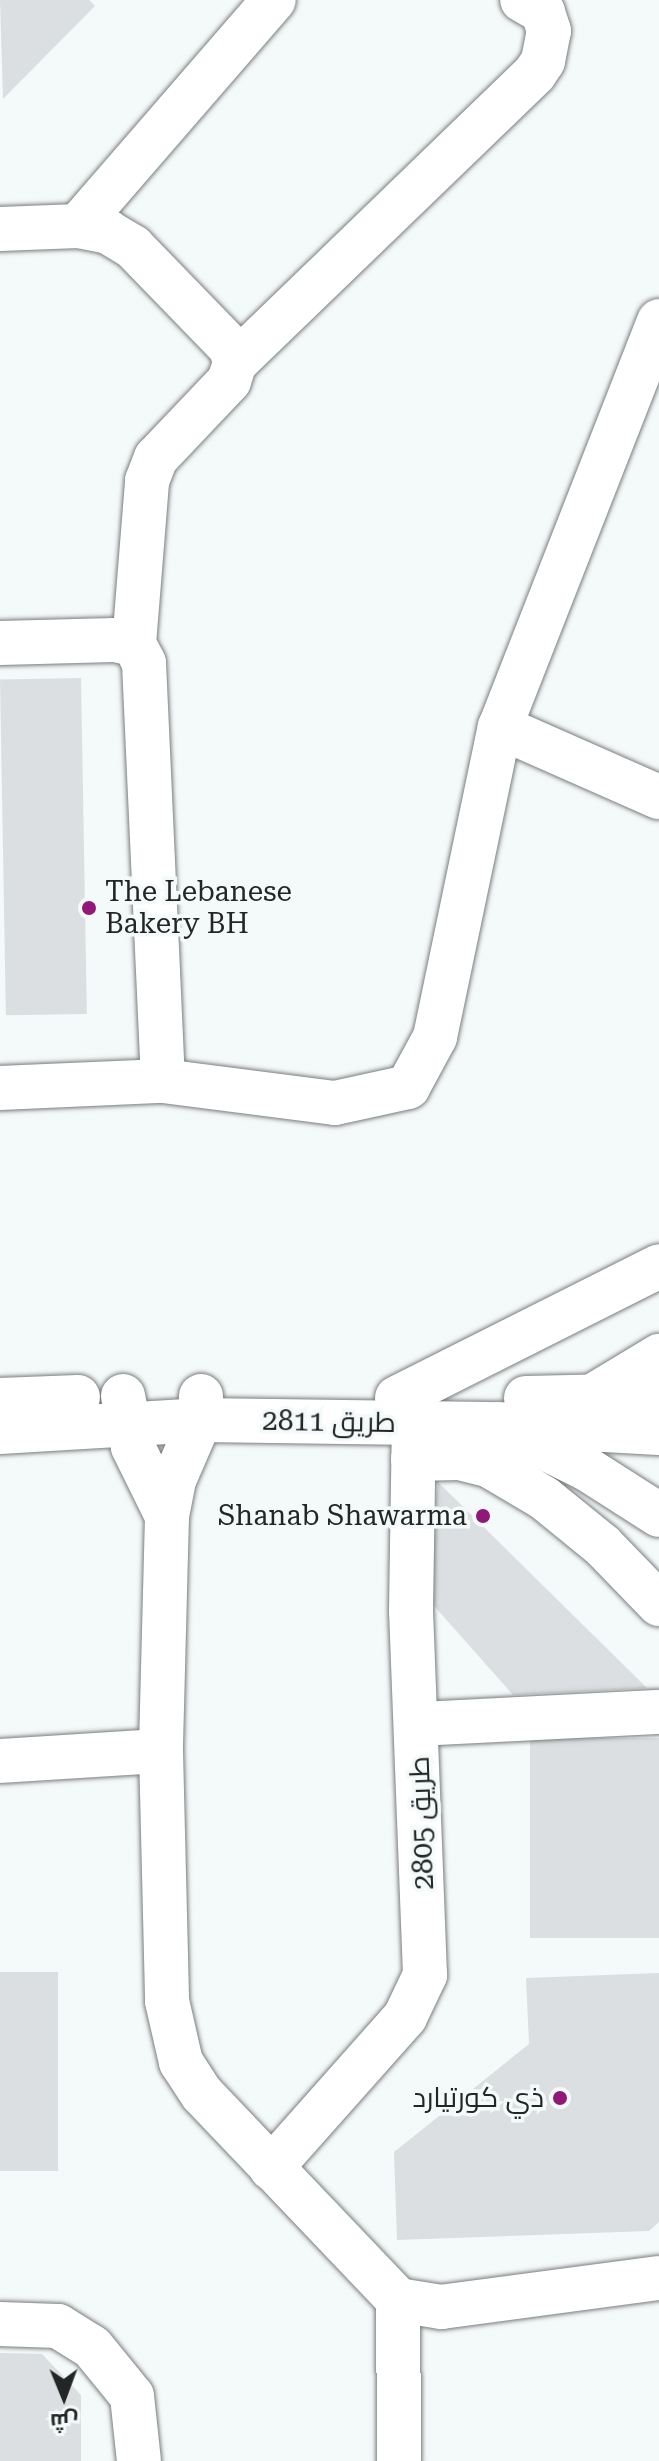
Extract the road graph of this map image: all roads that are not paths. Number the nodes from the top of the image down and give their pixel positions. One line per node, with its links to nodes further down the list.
1 (274, 0): 3 (street)
2 (522, 0): 6 (street)
3 (78, 226): 4 (street); 6 (street)
4 (0, 229)
5 (659, 321): 9 (street)
6 (235, 363): 8 (street)
7 (0, 643): 8 (street)
8 (134, 644): 11 (street)
9 (500, 727): 10 (street); 11 (street)
10 (659, 797)
11 (163, 1081): 12 (street)
12 (0, 1088)
13 (659, 1266): 21 (street)
14 (659, 1356): 16 (street)
15 (659, 1395): 16 (street, طريق 2811)
16 (588, 1397): 21 (street, طريق 2811)
17 (0, 1400): 19 (street, طريق 2811)
18 (200, 1408): 19 (street, طريق 2811); 21 (street, طريق 2811); 25 (street)
19 (124, 1409): 22 (street, طريق 2811); 25 (street)
20 (497, 1424): 21 (street, طريق 2811); 23 (street, طريق 2811); 24 (street)
21 (408, 1427): 26 (street); 28 (street, طريق 2805)
22 (0, 1432)
23 (659, 1433)
24 (659, 1515)
25 (167, 1516): 29 (street)
26 (659, 1604)
27 (659, 1712): 28 (street)
28 (419, 1724): 31 (street, طريق 2805)
29 (161, 1751): 30 (street); 31 (street)
30 (0, 1761)
31 (271, 2168): 33 (street)
32 (659, 2278): 33 (street)
33 (398, 2300): 36 (street)
34 (0, 2324): 35 (street)
35 (139, 2461)
36 (399, 2461)

